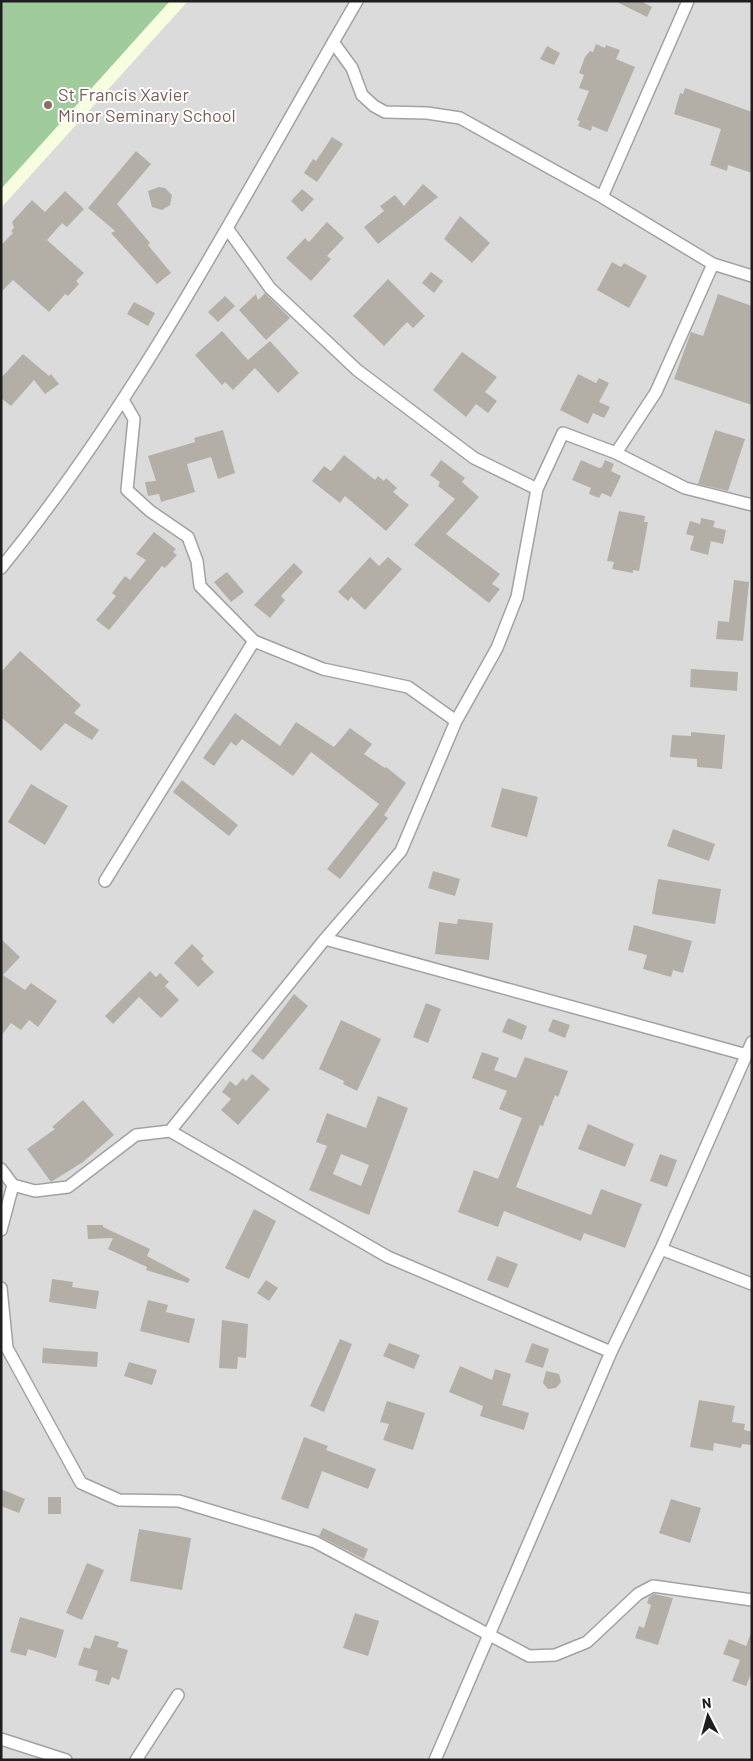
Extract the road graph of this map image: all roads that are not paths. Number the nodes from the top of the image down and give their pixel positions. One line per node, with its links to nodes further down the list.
1 (357, 1): 3 (street)
2 (688, 1): 4 (street)
3 (333, 42): 4 (street); 5 (street)
4 (602, 197): 6 (street)
5 (227, 228): 8 (street); 10 (street)
6 (713, 264): 7 (street); 9 (street)
7 (752, 276)
8 (123, 400): 12 (street); 13 (street)
9 (616, 453): 10 (street); 11 (street)
10 (537, 489): 14 (street)
11 (752, 505)
12 (1, 568)
13 (254, 641): 14 (street); 15 (street)
14 (456, 721): 16 (street)
15 (105, 881)
16 (325, 939): 18 (street); 19 (street)
17 (752, 1042): 18 (street)
18 (747, 1055): 23 (street)
19 (170, 1131): 21 (street); 26 (street)
20 (1, 1169): 21 (street)
21 (13, 1185): 22 (street)
22 (1, 1230)
23 (661, 1249): 24 (street); 26 (street)
24 (752, 1284)
25 (1, 1288): 28 (street)
26 (611, 1352): 28 (street)
27 (752, 1600): 28 (street)
28 (489, 1633): 33 (street)
29 (178, 1695): 32 (street)
30 (1, 1739): 31 (street)
31 (66, 1760)
32 (136, 1760)
33 (434, 1760)

